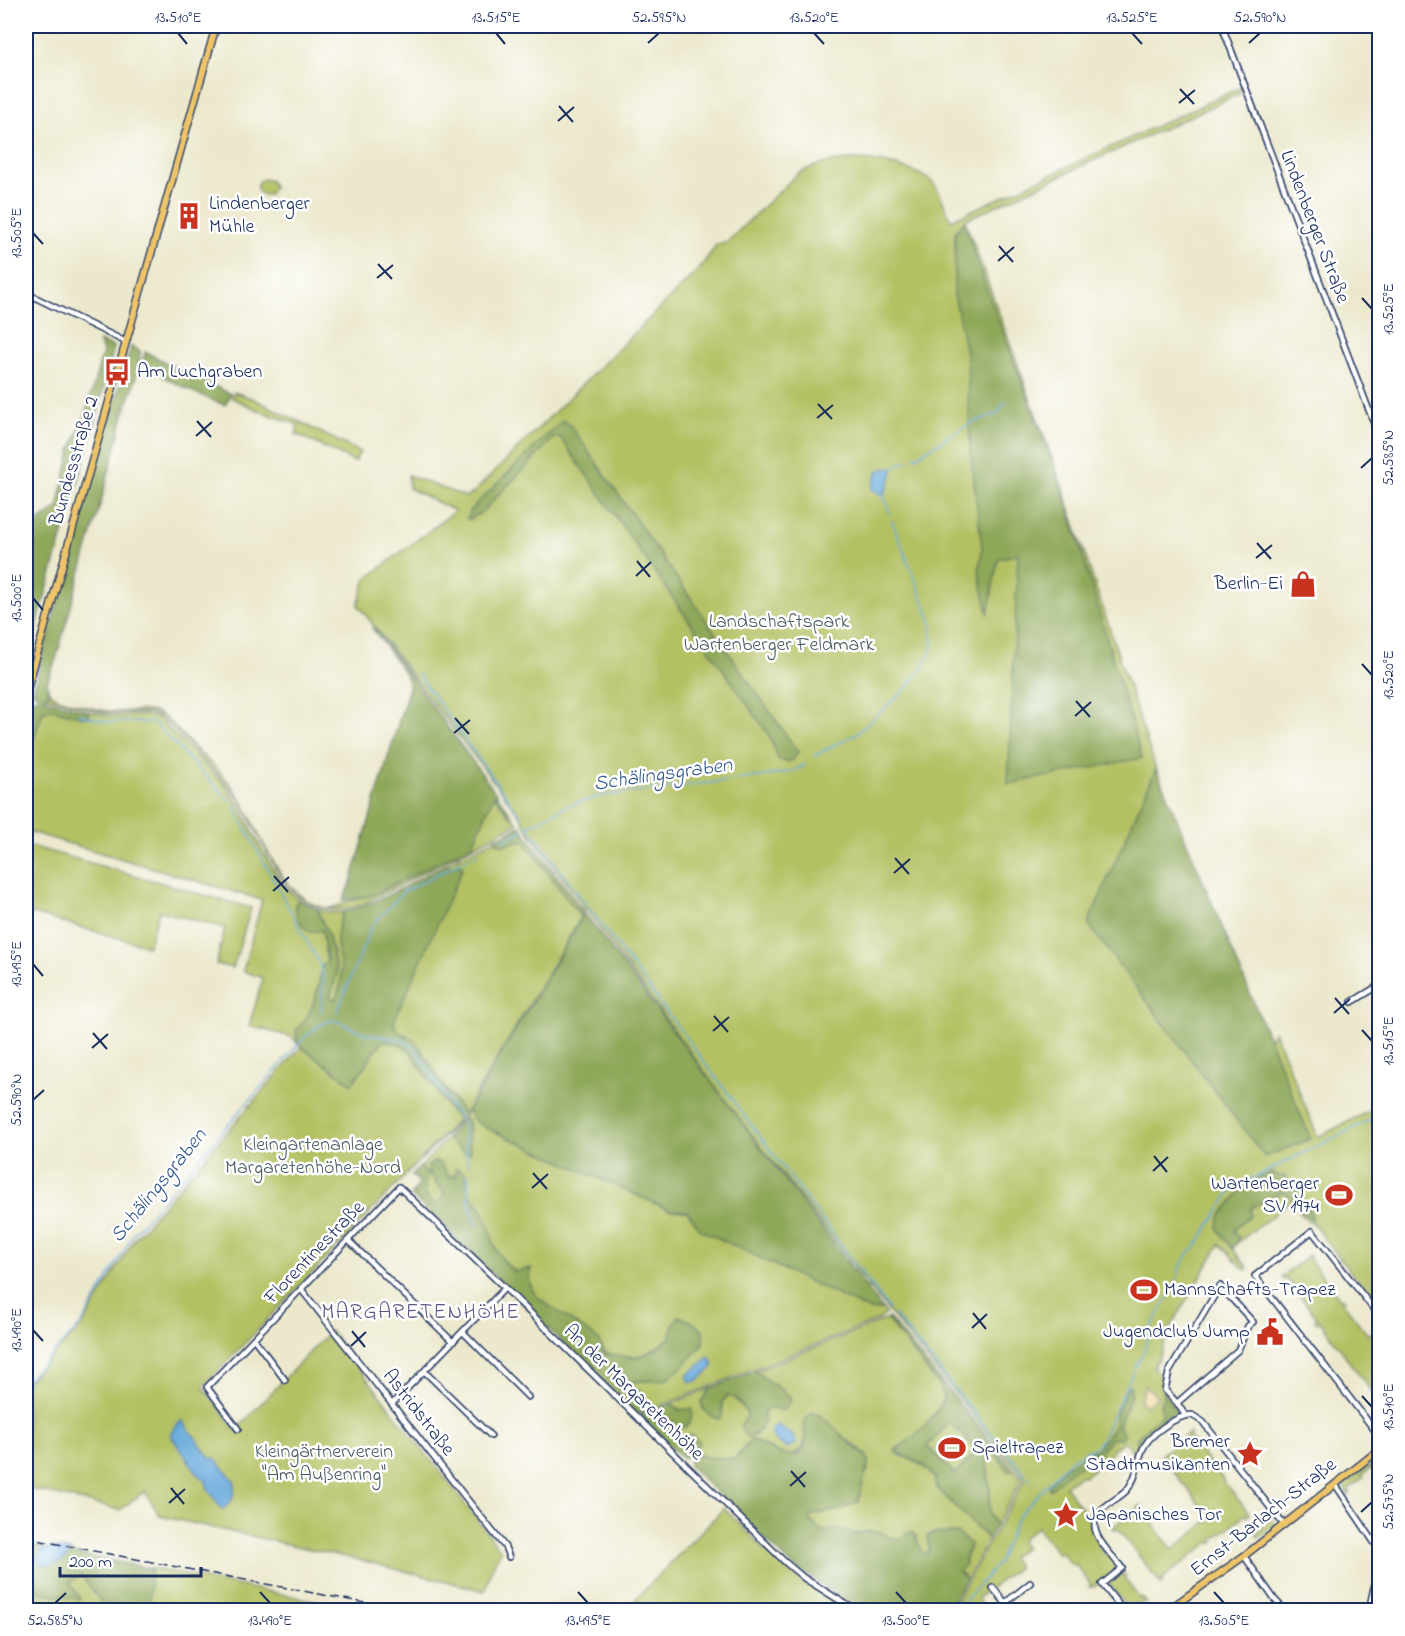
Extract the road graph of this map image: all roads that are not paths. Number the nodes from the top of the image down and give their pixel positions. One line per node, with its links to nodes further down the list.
1 (216, 26): 4 (main road, Bundesstraße 2)
2 (1222, 26): 5 (street, Lindenberger Straße)
3 (26, 292): 4 (street)
4 (126, 342): 6 (main road, Bundesstraße 2)
5 (1380, 439)
6 (26, 693)
7 (1380, 985): 8 (street)
8 (1352, 1002)
9 (399, 1187): 10 (street, Florentinestraße); 11 (street, An der Margaretenhöhe)
10 (348, 1240): 12 (street, Florentinestraße); 16 (street)
11 (505, 1288): 14 (street); 36 (street, An der Margaretenhöhe)
12 (301, 1289): 15 (street, Florentinestraße); 21 (street, Astridstraße)
13 (1380, 1317): 25 (street)
14 (463, 1332): 16 (street); 19 (street)
15 (254, 1339): 18 (street); 23 (street, Florentinestraße)
16 (453, 1342): 17 (street)
17 (424, 1371): 21 (street); 24 (street)
18 (285, 1380)
19 (528, 1397)
20 (1177, 1403): 20 (street); 22 (street)
21 (392, 1404): 31 (street, Astridstraße)
22 (1185, 1415): 28 (street); 38 (street)
23 (238, 1429)
24 (491, 1436)
25 (1380, 1437)
26 (1380, 1449): 27 (main road, Ernst-Barlach-Straße)
27 (1335, 1484): 28 (main road, Ernst-Barlach-Straße); 29 (street)
28 (1284, 1525): 30 (main road, Ernst-Barlach-Straße)
29 (1380, 1551)
30 (1244, 1556): 39 (main road, Ernst-Barlach-Straße); 40 (street)
31 (509, 1557)
32 (1380, 1559): 41 (street)
33 (1030, 1583): 35 (street)
34 (993, 1588): 35 (street)
35 (1005, 1603): 37 (street)
36 (855, 1611)
37 (1011, 1611)
38 (1123, 1611)
39 (1168, 1611)
40 (1286, 1611)
41 (1369, 1611)

